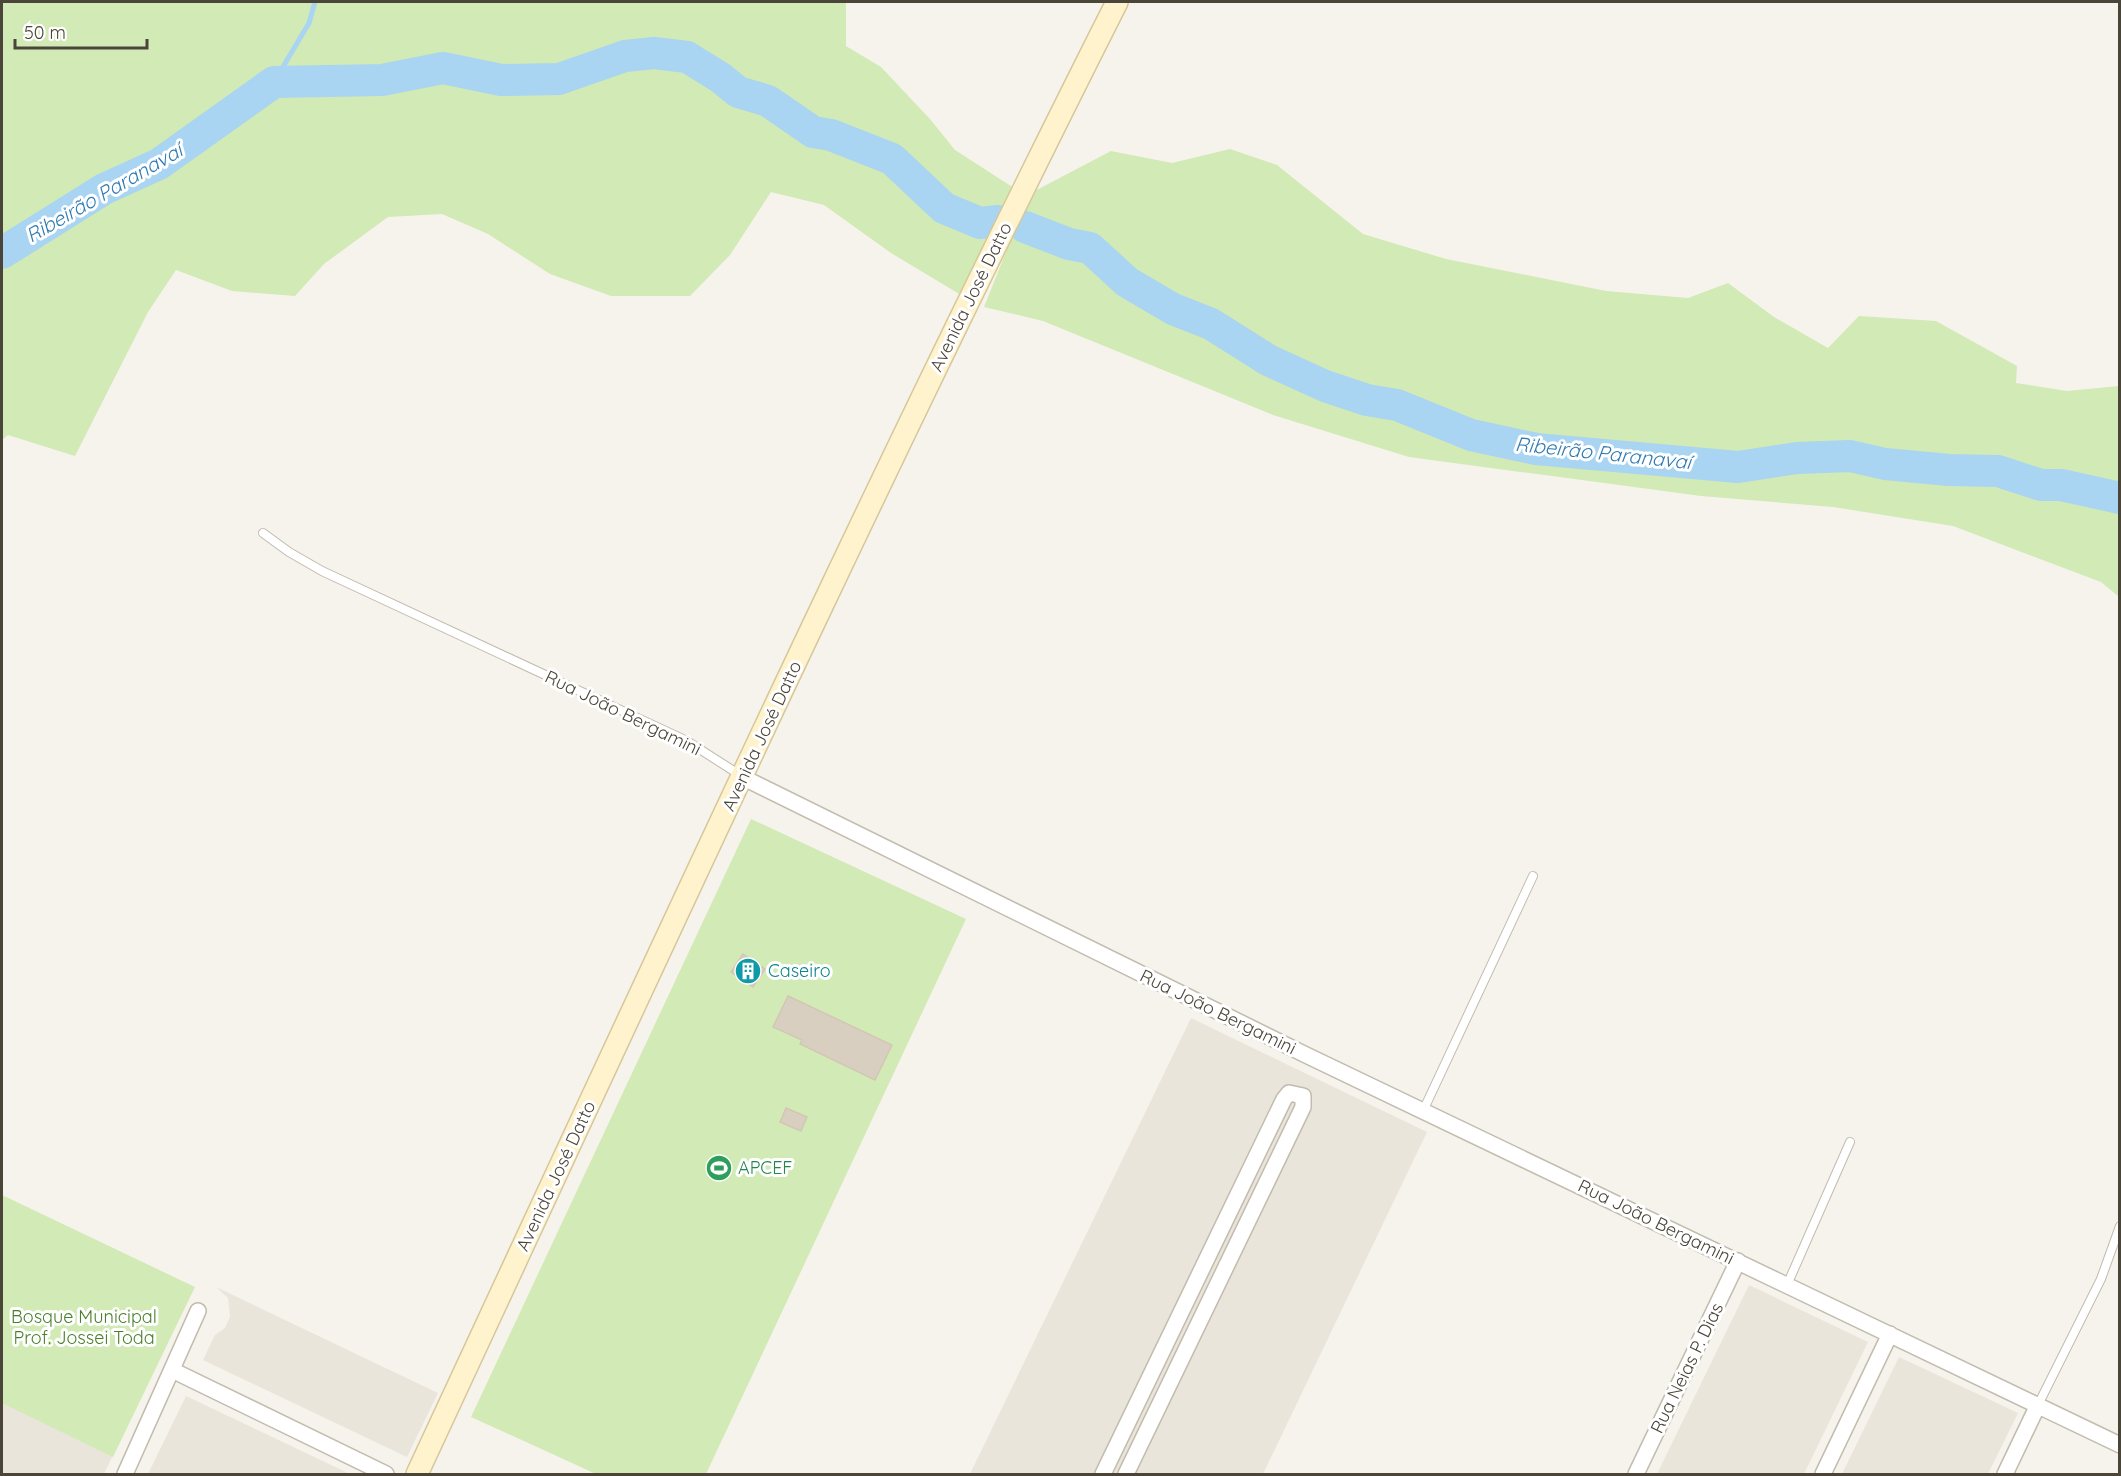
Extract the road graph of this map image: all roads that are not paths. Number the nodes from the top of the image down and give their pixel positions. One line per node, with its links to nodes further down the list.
1 (1117, 2): 3 (main road, Avenida José Datto)
2 (263, 533): 3 (lane, Rua João Bergamini)
3 (742, 777): 5 (street, Rua João Bergamini); 21 (main road, Avenida José Datto)
4 (1533, 876): 5 (lane)
5 (1423, 1111): 8 (street, Rua João Bergamini)
6 (1850, 1142): 9 (lane)
7 (2120, 1226): 16 (lane)
8 (1738, 1261): 9 (street, Rua João Bergamini); 24 (street, Rua Neias P. Dias)
9 (1786, 1284): 11 (street, Rua João Bergamini)
10 (198, 1311): 12 (street)
11 (1890, 1334): 16 (street, Rua João Bergamini); 25 (street)
12 (172, 1370): 19 (street); 20 (street)
13 (1148, 1381): 14 (street); 14 (street); 15 (street)
14 (1167, 1391): 17 (street)
15 (1136, 1405): 17 (street); 22 (street)
16 (2038, 1405): 18 (street, Rua João Bergamini); 26 (street)
17 (1155, 1415): 23 (street)
18 (2120, 1445)
19 (125, 1474)
20 (386, 1474)
21 (417, 1474)
22 (1103, 1474)
23 (1126, 1474)
24 (1636, 1474)
25 (1822, 1474)
26 (2005, 1474)

